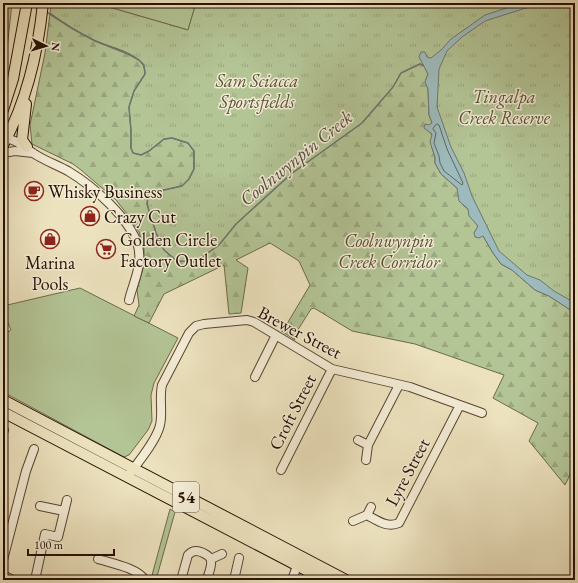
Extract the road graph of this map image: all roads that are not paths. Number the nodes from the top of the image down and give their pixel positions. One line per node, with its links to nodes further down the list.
1 (27, 3): 3 (main road)
2 (43, 3): 4 (main road)
3 (15, 70): 4 (main road); 6 (main road)
4 (32, 72): 5 (main road)
5 (27, 90): 7 (main road); 8 (main road)
6 (3, 110)
7 (4, 141): 8 (street)
8 (30, 150): 9 (street); 10 (street)
9 (3, 154)
10 (130, 300)
11 (276, 336): 12 (street, Brewer Street); 13 (street); 24 (street, Brewer Street)
12 (332, 369): 14 (street, Brewer Street); 23 (street, Croft Street)
13 (256, 377)
14 (399, 385): 16 (street, Brewer Street); 20 (street)
15 (3, 400): 24 (main road, 54)
16 (460, 406): 18 (street, Brewer Street); 29 (street, Lyre Street)
17 (3, 412): 24 (main road, 54)
18 (482, 413)
19 (358, 440): 20 (street)
20 (368, 445): 22 (street)
21 (34, 449): 35 (street)
22 (366, 460)
23 (281, 470)
24 (130, 473): 36 (main road, 54)
25 (67, 500): 28 (street)
26 (40, 506): 28 (street)
27 (372, 507): 29 (street, Lyre Street)
28 (64, 512): 39 (street)
29 (367, 515): 30 (street, Lyre Street)
30 (353, 521)
31 (222, 554): 32 (street)
32 (211, 558): 41 (street); 42 (street)
33 (239, 558): 43 (street)
34 (98, 559): 40 (street)
35 (3, 560)
36 (298, 561): 44 (street); 45 (main road, 54); 46 (main road, 54)
37 (3, 575): 38 (street)
38 (13, 580)
39 (34, 580)
40 (146, 580)
41 (181, 580)
42 (207, 580)
43 (234, 580)
44 (292, 580)
45 (325, 580)
46 (346, 580)

